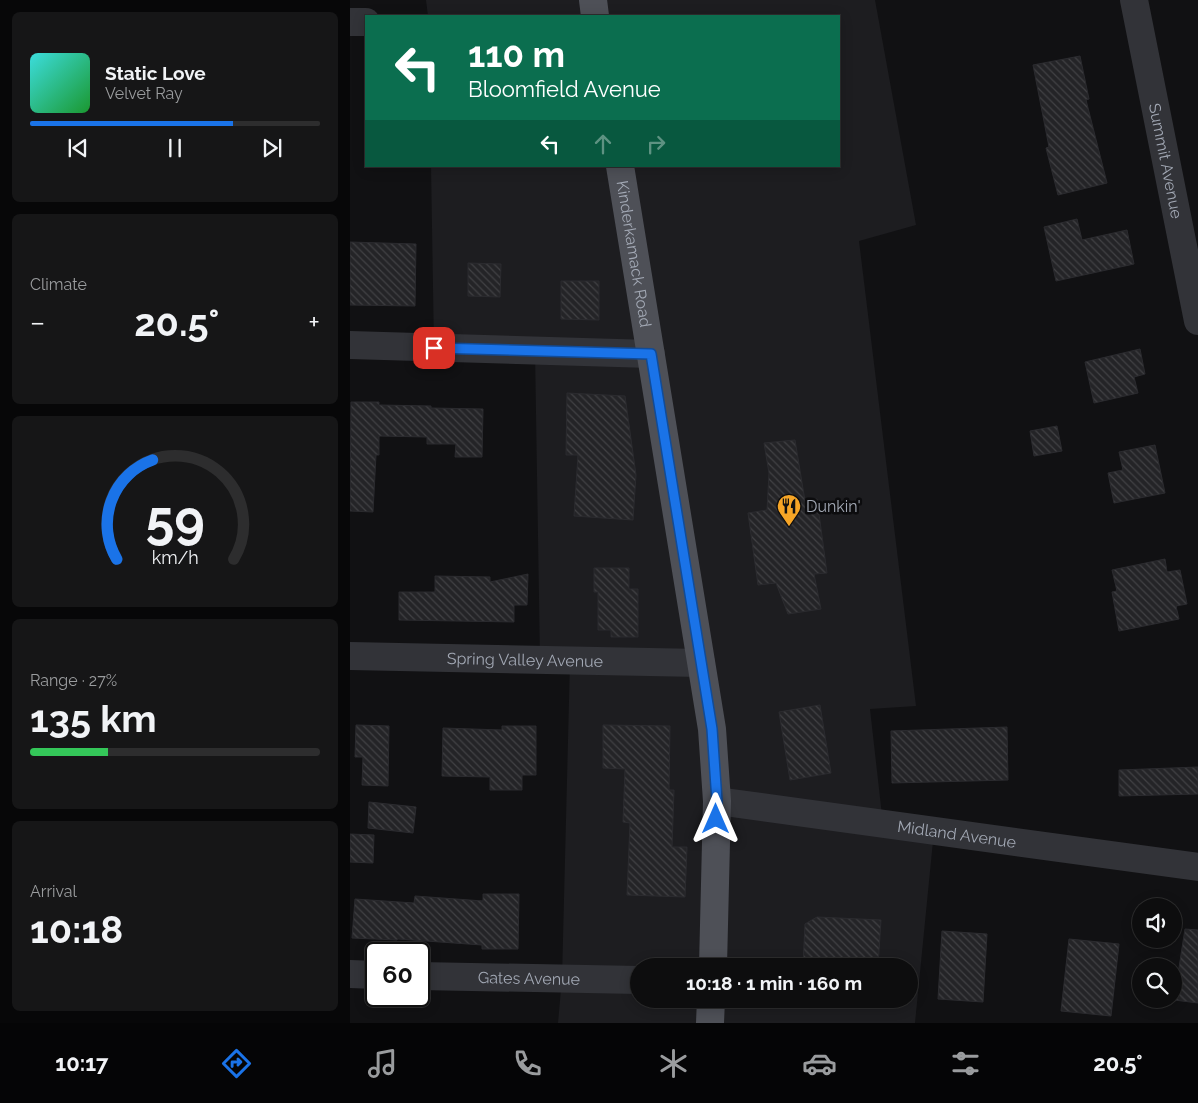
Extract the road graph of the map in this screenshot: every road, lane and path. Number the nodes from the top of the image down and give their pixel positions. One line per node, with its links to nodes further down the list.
1 (593, 0): 3 (main road)
2 (1134, 0): 7 (street, Summit Avenue)
3 (595, 15)
4 (350, 22): 5 (street)
5 (365, 22)
6 (620, 167): 9 (main road, Kinderkamack Road)
7 (1198, 321)
8 (350, 346): 9 (street)
9 (651, 354): 11 (main road, Kinderkamack Road)
10 (350, 656): 11 (street, Spring Valley Avenue)
11 (700, 663): 12 (main road, Kinderkamack Road)
12 (717, 801): 13 (street, Midland Avenue); 14 (main road, Kinderkamack Road)
13 (1198, 867)
14 (713, 958)
15 (350, 974): 16 (street)
16 (365, 975)
17 (430, 976): 18 (street, Gates Avenue)
18 (630, 980)
19 (711, 1008): 20 (main road)
20 (710, 1023)

